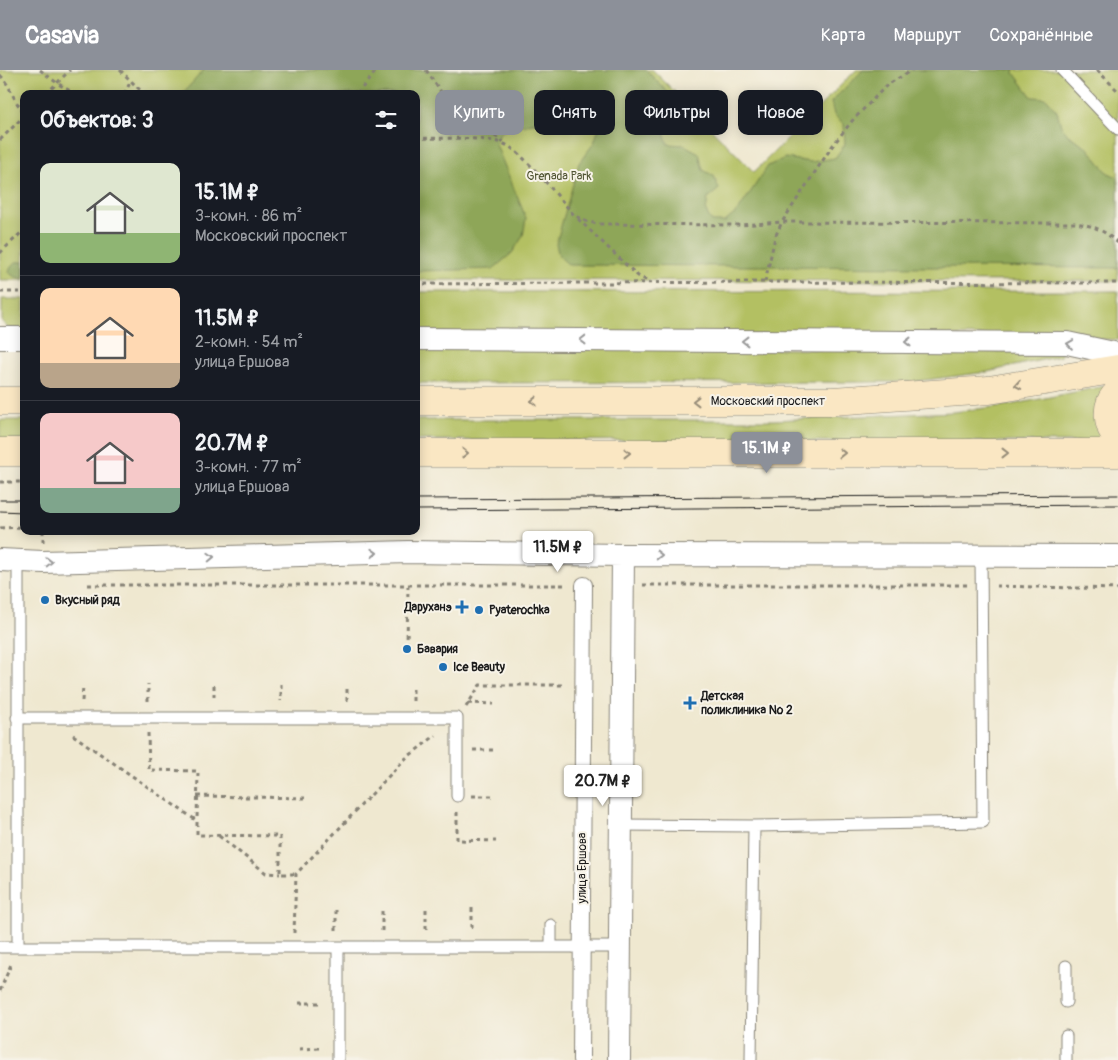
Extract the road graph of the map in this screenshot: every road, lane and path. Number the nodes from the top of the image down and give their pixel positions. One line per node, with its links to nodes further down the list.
1 (40, 70): 11 (path)
2 (70, 70): 11 (path)
3 (120, 70): 10 (path)
4 (378, 70): 16 (path)
5 (426, 70): 23 (path)
6 (912, 70): 25 (path)
7 (1062, 70): 20 (lane)
8 (1097, 70): 17 (path)
9 (0, 75): 18 (path)
10 (131, 81): 14 (path); 15 (path)
11 (57, 83): 12 (path); 13 (path)
12 (50, 90)
13 (68, 90)
14 (126, 90)
15 (140, 90)
16 (360, 90)
17 (1118, 91)
18 (20, 108)
19 (20, 120): 22 (path)
20 (1118, 129)
21 (420, 138): 23 (path)
22 (0, 140)
23 (506, 144): 24 (path)
24 (574, 215): 25 (path); 29 (path)
25 (782, 222): 27 (path); 30 (path)
26 (20, 234): 28 (path)
27 (1118, 243)
28 (0, 253)
29 (651, 282): 30 (path); 32 (path)
30 (765, 282): 31 (path)
31 (1118, 283)
32 (420, 284)
33 (0, 292): 34 (path)
34 (20, 292)
35 (0, 338): 36 (street)
36 (20, 338)
37 (420, 339): 38 (street, one-way to 37)
38 (1118, 354)
39 (1118, 369): 43 (main road, Московский проспект, one-way to 43)
40 (1118, 393): 44 (main road)
41 (0, 401): 42 (main road)
42 (20, 401)
43 (420, 401)
44 (1118, 438)
45 (0, 452): 46 (main road)
46 (20, 452)
47 (420, 453): 48 (main road, one-way to 48)
48 (1118, 453)
49 (0, 482): 50 (path)
50 (20, 482)
51 (20, 527): 52 (path)
52 (0, 528)
53 (624, 555): 54 (street, one-way to 54); 56 (street, one-way to 53); 59 (street)
54 (981, 555): 55 (street); 60 (lane)
55 (1118, 556)
56 (9, 560): 67 (lane)
57 (81, 585): 61 (path)
58 (584, 585): 61 (path); 64 (street, улица Ершова)
59 (623, 585): 60 (path); 78 (street)
60 (981, 585): 62 (path); 79 (lane)
61 (408, 586): 63 (path)
62 (1118, 589)
63 (407, 644)
64 (583, 684): 65 (path); 92 (street, улица Ершова)
65 (468, 704): 66 (path); 70 (path)
66 (494, 704)
67 (18, 718): 68 (lane); 88 (lane)
68 (48, 718): 69 (lane); 77 (path)
69 (148, 718): 70 (lane); 73 (path)
70 (457, 718): 71 (lane); 83 (path)
71 (457, 750): 72 (path); 74 (lane)
72 (494, 750)
73 (198, 796): 76 (path); 77 (path)
74 (457, 796): 75 (path); 81 (path)
75 (495, 796)
76 (306, 798)
77 (197, 821): 80 (path)
78 (621, 825): 79 (lane); 93 (street)
79 (754, 826): 106 (lane)
80 (218, 835): 82 (path); 82 (path)
81 (496, 841)
82 (280, 874): 83 (path)
83 (296, 874): 94 (path)
84 (472, 908): 95 (path)
85 (426, 909): 90 (path)
86 (551, 925): 91 (lane)
87 (0, 947): 88 (lane)
88 (18, 947): 94 (lane); 97 (path)
89 (338, 947): 90 (lane); 94 (lane); 98 (lane)
90 (426, 947): 95 (lane)
91 (551, 947): 92 (lane); 95 (lane)
92 (582, 947): 93 (lane); 104 (street, улица Ершова)
93 (620, 947): 105 (street)
94 (294, 948)
95 (472, 948)
96 (1066, 966): 99 (lane)
97 (0, 992)
98 (338, 1002): 100 (path); 103 (lane)
99 (1066, 1002)
100 (299, 1003)
101 (1066, 1036): 107 (lane)
102 (299, 1048): 103 (path)
103 (338, 1054)
104 (581, 1060)
105 (619, 1060)
106 (752, 1060)
107 (1066, 1060)

